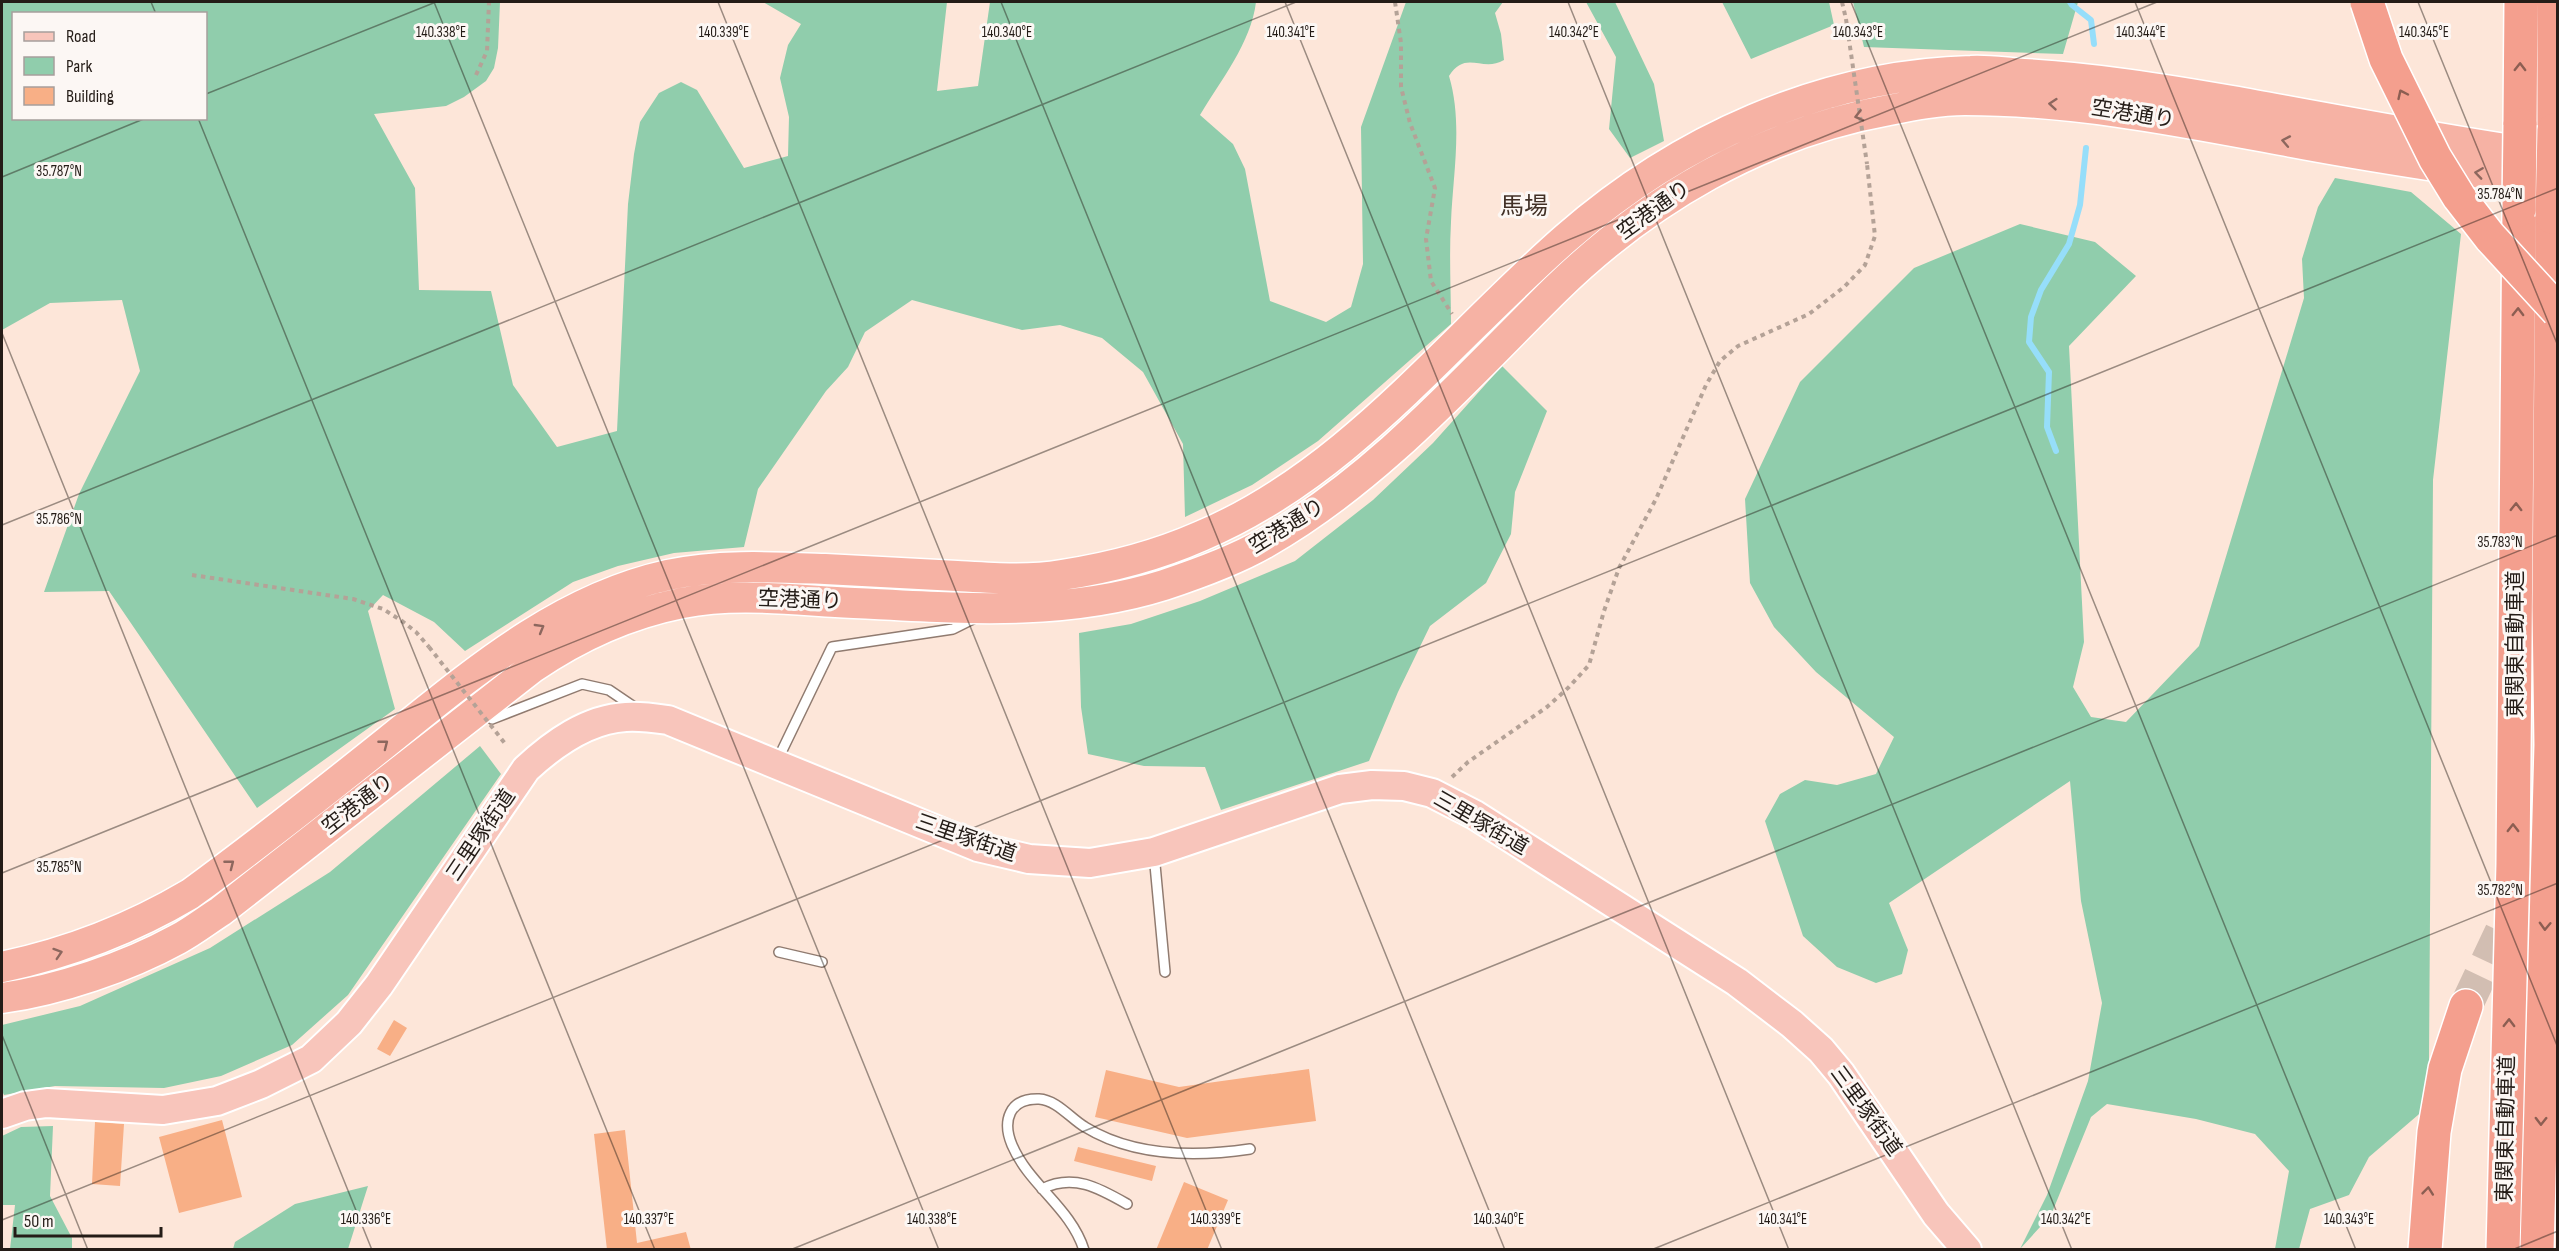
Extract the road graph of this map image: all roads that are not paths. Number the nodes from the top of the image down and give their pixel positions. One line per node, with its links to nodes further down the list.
1 (2367, 2): 6 (highway, one-way to 1, bridge)
2 (2521, 2): 25 (highway, 東関東自動車道, one-way to 2, bridge)
3 (2554, 2): 4 (highway, 東関東自動車道)
4 (2556, 144): 14 (highway, 空港通り, one-way to 4); 26 (highway, 東関東自動車道, one-way to 26, bridge)
5 (2558, 184): 7 (highway, 空港通り, one-way to 7)
6 (2558, 311)
7 (989, 609): 8 (highway, 空港通り); 10 (lane)
8 (482, 706): 9 (lane); 16 (highway, 空港通り)
9 (649, 717): 10 (main road, 三里塚街道); 18 (main road, 三里塚街道)
10 (776, 764): 11 (main road, 三里塚街道)
11 (1154, 852): 15 (lane); 23 (main road, 三里塚街道)
12 (779, 952): 13 (lane)
13 (822, 962)
14 (2, 967)
15 (1165, 972)
16 (2, 998)
17 (2466, 1006): 24 (highway, one-way to 17)
18 (2, 1114)
19 (1250, 1149): 20 (lane)
20 (1042, 1189): 21 (lane); 22 (lane)
21 (1127, 1204)
22 (1084, 1250)
23 (1967, 1250)
24 (2425, 1250)
25 (2503, 1250)
26 (2537, 1250)

